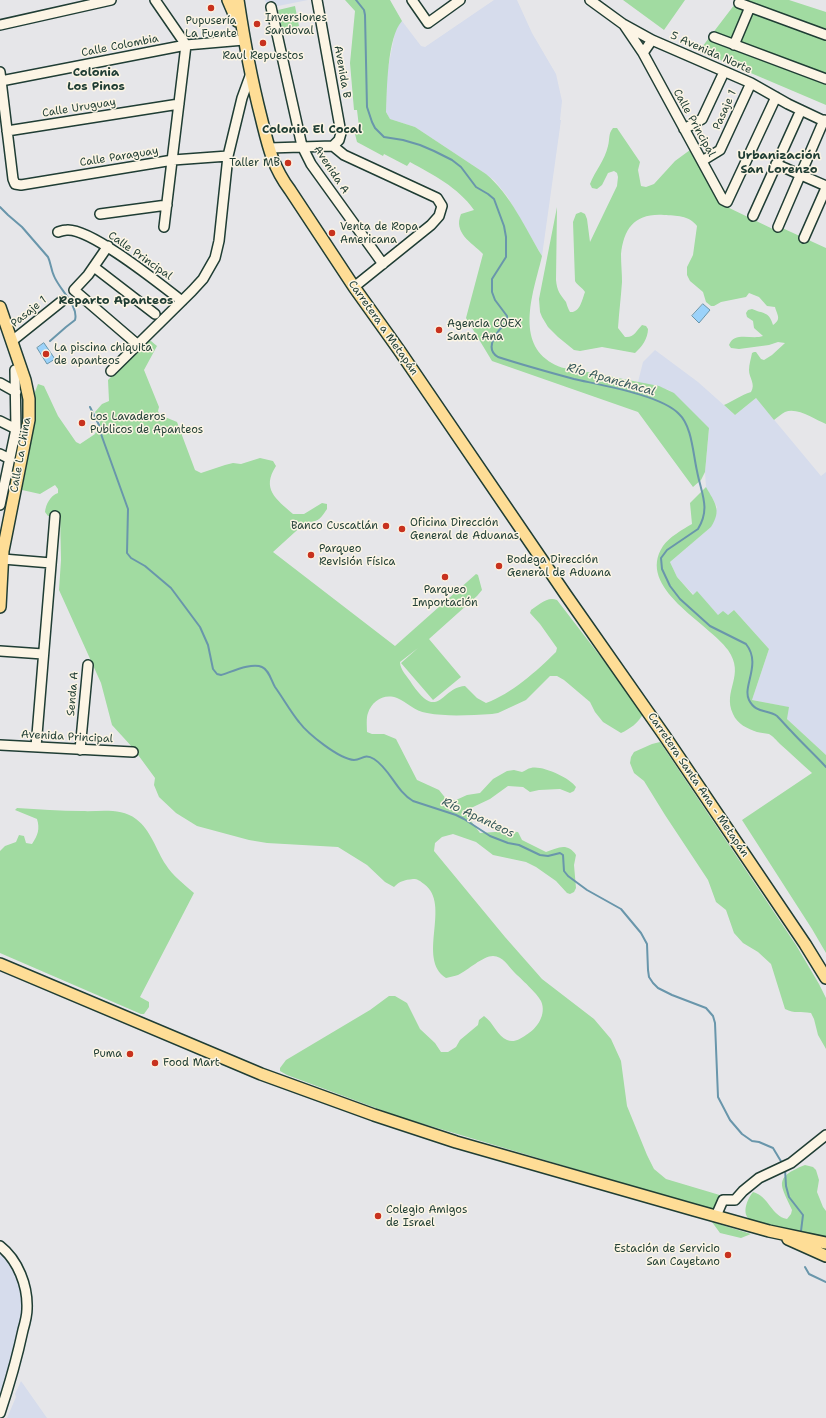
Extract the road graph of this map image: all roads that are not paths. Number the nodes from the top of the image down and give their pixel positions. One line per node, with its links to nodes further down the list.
1 (111, 0): 13 (street)
2 (155, 0): 18 (street)
3 (228, 0): 16 (main road)
4 (238, 0): 16 (main road)
5 (316, 0): 33 (street, Avenida B)
6 (412, 0): 7 (street)
7 (460, 0)
8 (590, 0): 12 (street, 5 Avenida Norte)
9 (739, 3): 10 (street)
10 (750, 6): 14 (street); 19 (street)
11 (270, 7): 32 (street, Avenida A)
12 (623, 24): 17 (street, 5 Avenida Norte); 20 (street, Calle Principal)
13 (0, 25)
14 (826, 35)
15 (714, 38): 19 (street)
16 (244, 40): 18 (street, Calle Colombia); 22 (main road, Carretera a Metapán)
17 (652, 40): 20 (street); 21 (street, 5 Avenida Norte)
18 (186, 45): 23 (street, Calle Colombia); 27 (street)
19 (734, 45): 24 (street)
20 (643, 53): 30 (street, Calle Principal)
21 (724, 72): 25 (street, 5 Avenida Norte); 30 (street)
22 (250, 76): 34 (main road, Carretera a Metapán); 35 (street)
23 (0, 77): 31 (street)
24 (826, 79)
25 (751, 83): 26 (street, 5 Avenida Norte); 37 (street, Pasaje 1)
26 (776, 96): 28 (street, 5 Avenida Norte); 37 (street, Calle Principal)
27 (179, 104): 31 (street, Calle Uruguay); 36 (street)
28 (800, 110): 29 (street, 5 Avenida Norte); 38 (street)
29 (825, 121): 39 (street)
30 (684, 129): 37 (street, Calle Principal)
31 (7, 131): 36 (street, Calle Paraguay)
32 (302, 146): 33 (street); 34 (street); 49 (street, Avenida A)
33 (333, 146): 49 (street)
34 (269, 148): 51 (main road, Carretera a Metapán)
35 (228, 156): 36 (street, Calle Paraguay); 53 (street)
36 (173, 160): 41 (street)
37 (702, 161)
38 (776, 164): 39 (street); 43 (street)
39 (801, 175): 40 (street); 45 (street)
40 (826, 187): 47 (street)
41 (167, 205): 42 (street); 44 (street)
42 (100, 214)
43 (753, 216)
44 (164, 227)
45 (778, 227)
46 (58, 232): 48 (street, Calle Principal)
47 (804, 238)
48 (108, 246): 50 (street); 53 (street, Calle Principal)
49 (383, 264): 51 (street)
50 (94, 267): 55 (street); 57 (street)
51 (354, 287): 71 (main road, Carretera a Metapán)
52 (62, 301): 56 (street, Pasaje 1)
53 (182, 301): 57 (street)
54 (0, 307): 56 (main road, Calle La China)
55 (155, 314)
56 (12, 341): 69 (main road, Calle La China)
57 (138, 345): 59 (street)
58 (15, 370): 61 (street)
59 (111, 372)
60 (0, 384): 61 (street)
61 (16, 392): 63 (street)
62 (0, 421): 63 (street)
63 (16, 429): 65 (street)
64 (0, 454): 65 (street)
65 (10, 459): 66 (street)
66 (3, 481): 67 (street)
67 (0, 505)
68 (55, 516): 70 (street)
69 (3, 559): 70 (street); 72 (main road, Calle La China)
70 (51, 563): 74 (street)
71 (566, 595): 81 (main road, Carretera Santa Ana - Metapán)
72 (0, 607)
73 (0, 651): 74 (street)
74 (44, 654): 77 (street)
75 (88, 665): 78 (street, Senda A)
76 (0, 745): 77 (street, Avenida Principal)
77 (36, 747): 78 (street, Avenida Principal)
78 (80, 750): 79 (street, Avenida Principal)
79 (133, 752)
80 (0, 964): 83 (main road)
81 (826, 978)
82 (826, 1135): 83 (street)
83 (716, 1216): 84 (main road)
84 (769, 1231): 85 (main road); 87 (main road)
85 (826, 1243)
86 (0, 1246): 88 (street)
87 (826, 1256)
88 (0, 1413)

